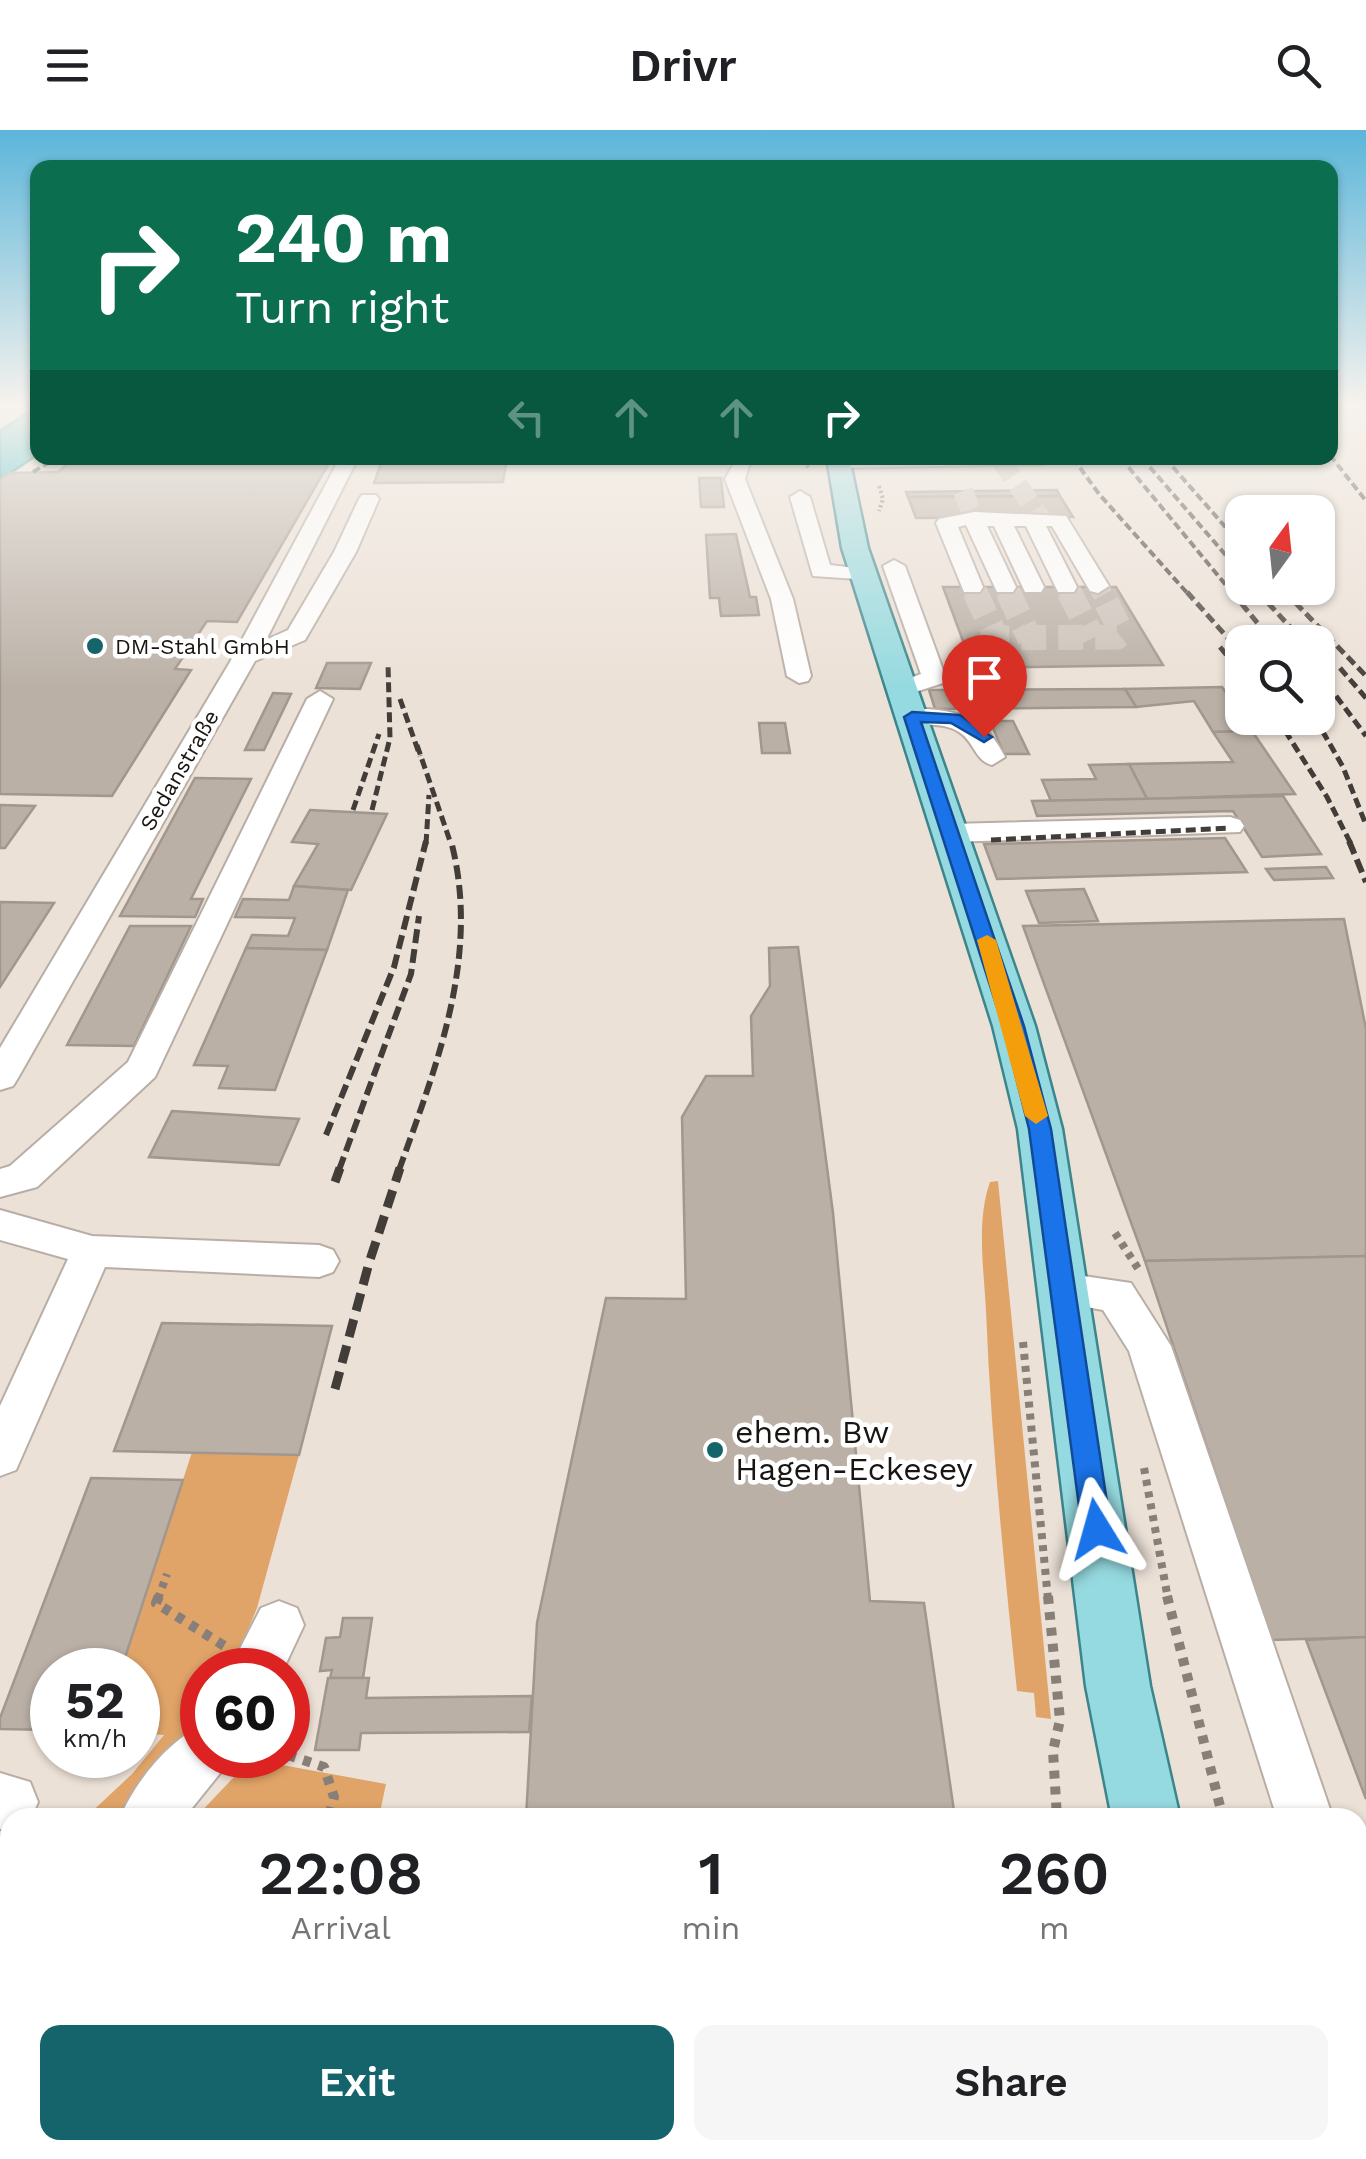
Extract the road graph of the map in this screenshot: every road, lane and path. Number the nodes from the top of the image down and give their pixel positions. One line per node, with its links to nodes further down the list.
1 (368, 498): 15 (street)
2 (800, 498): 9 (street)
3 (328, 499): 15 (street, Sedanstraße)
4 (743, 499): 16 (street)
5 (844, 499): 9 (main road)
6 (974, 519): 7 (street); 11 (street); 12 (street)
7 (1000, 520): 8 (street); 13 (street)
8 (1033, 520): 10 (street); 14 (street)
9 (881, 577): 18 (main road)
10 (1098, 586)
11 (972, 587)
12 (1005, 587)
13 (1033, 587)
14 (1066, 587)
15 (246, 656): 22 (street, Sedanstraße)
16 (798, 676)
17 (320, 699): 23 (street)
18 (907, 703): 19 (street); 21 (main road)
19 (992, 757)
20 (1230, 826): 21 (street)
21 (950, 833): 27 (main road)
22 (3, 1066)
23 (0, 1183)
24 (0, 1225): 25 (street)
25 (92, 1250): 26 (street); 29 (street)
26 (319, 1262)
27 (1063, 1288): 37 (main road); 38 (street)
28 (1022, 1339): 36 (path)
29 (0, 1456)
30 (167, 1574): 31 (path)
31 (251, 1648)
32 (310, 1762): 35 (path)
33 (181, 1778): 34 (street)
34 (156, 1808)
35 (332, 1808)
36 (1056, 1808)
37 (1144, 1808)
38 (1302, 1808)

